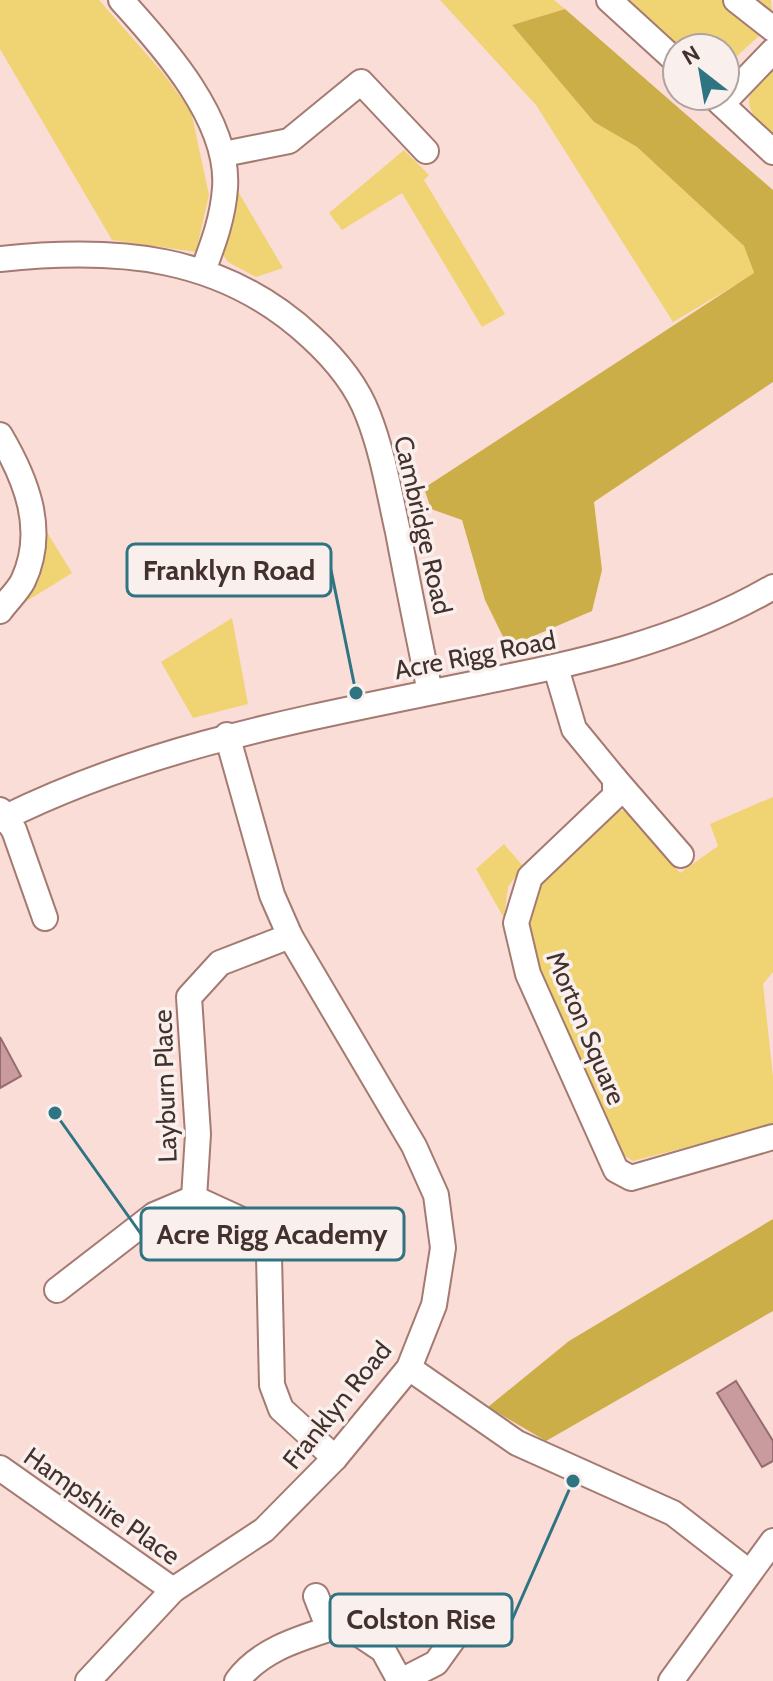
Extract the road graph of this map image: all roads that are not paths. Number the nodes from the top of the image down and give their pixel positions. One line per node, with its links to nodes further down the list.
1 (121, 0): 11 (street)
2 (609, 0): 5 (street)
3 (736, 0): 4 (street)
4 (773, 29)
5 (661, 47)
6 (773, 51): 7 (street)
7 (741, 80)
8 (731, 112): 10 (street)
9 (426, 151): 11 (street)
10 (773, 152)
11 (224, 154): 13 (street)
12 (0, 259): 13 (street, Cambridge Road)
13 (203, 271): 18 (street, Cambridge Road)
14 (0, 435): 16 (street)
15 (772, 588): 17 (street, Acre Rigg Road)
16 (0, 611)
17 (556, 668): 18 (street, Acre Rigg Road); 20 (street)
18 (430, 692): 19 (street, Acre Rigg Road)
19 (227, 735): 21 (street, Acre Rigg Road); 24 (street, Franklyn Road)
20 (615, 779): 22 (street); 25 (street, Morton Square)
21 (1, 816): 23 (street)
22 (681, 855)
23 (45, 918)
24 (290, 936): 26 (street, Layburn Place); 28 (street, Franklyn Road)
25 (773, 1137)
26 (194, 1198): 27 (street, Layburn Place); 29 (street, Layburn Place)
27 (57, 1290)
28 (409, 1368): 29 (street, Franklyn Road); 32 (street)
29 (335, 1458): 33 (street, Franklyn Road)
30 (0, 1468): 33 (street, Hampshire Place)
31 (773, 1541): 32 (street)
32 (749, 1572): 40 (street)
33 (173, 1590): 37 (street, Franklyn Road)
34 (316, 1596): 36 (street)
35 (464, 1624): 39 (street)
36 (329, 1629): 38 (street); 39 (street)
37 (88, 1681)
38 (237, 1681)
39 (400, 1681)
40 (671, 1681)

